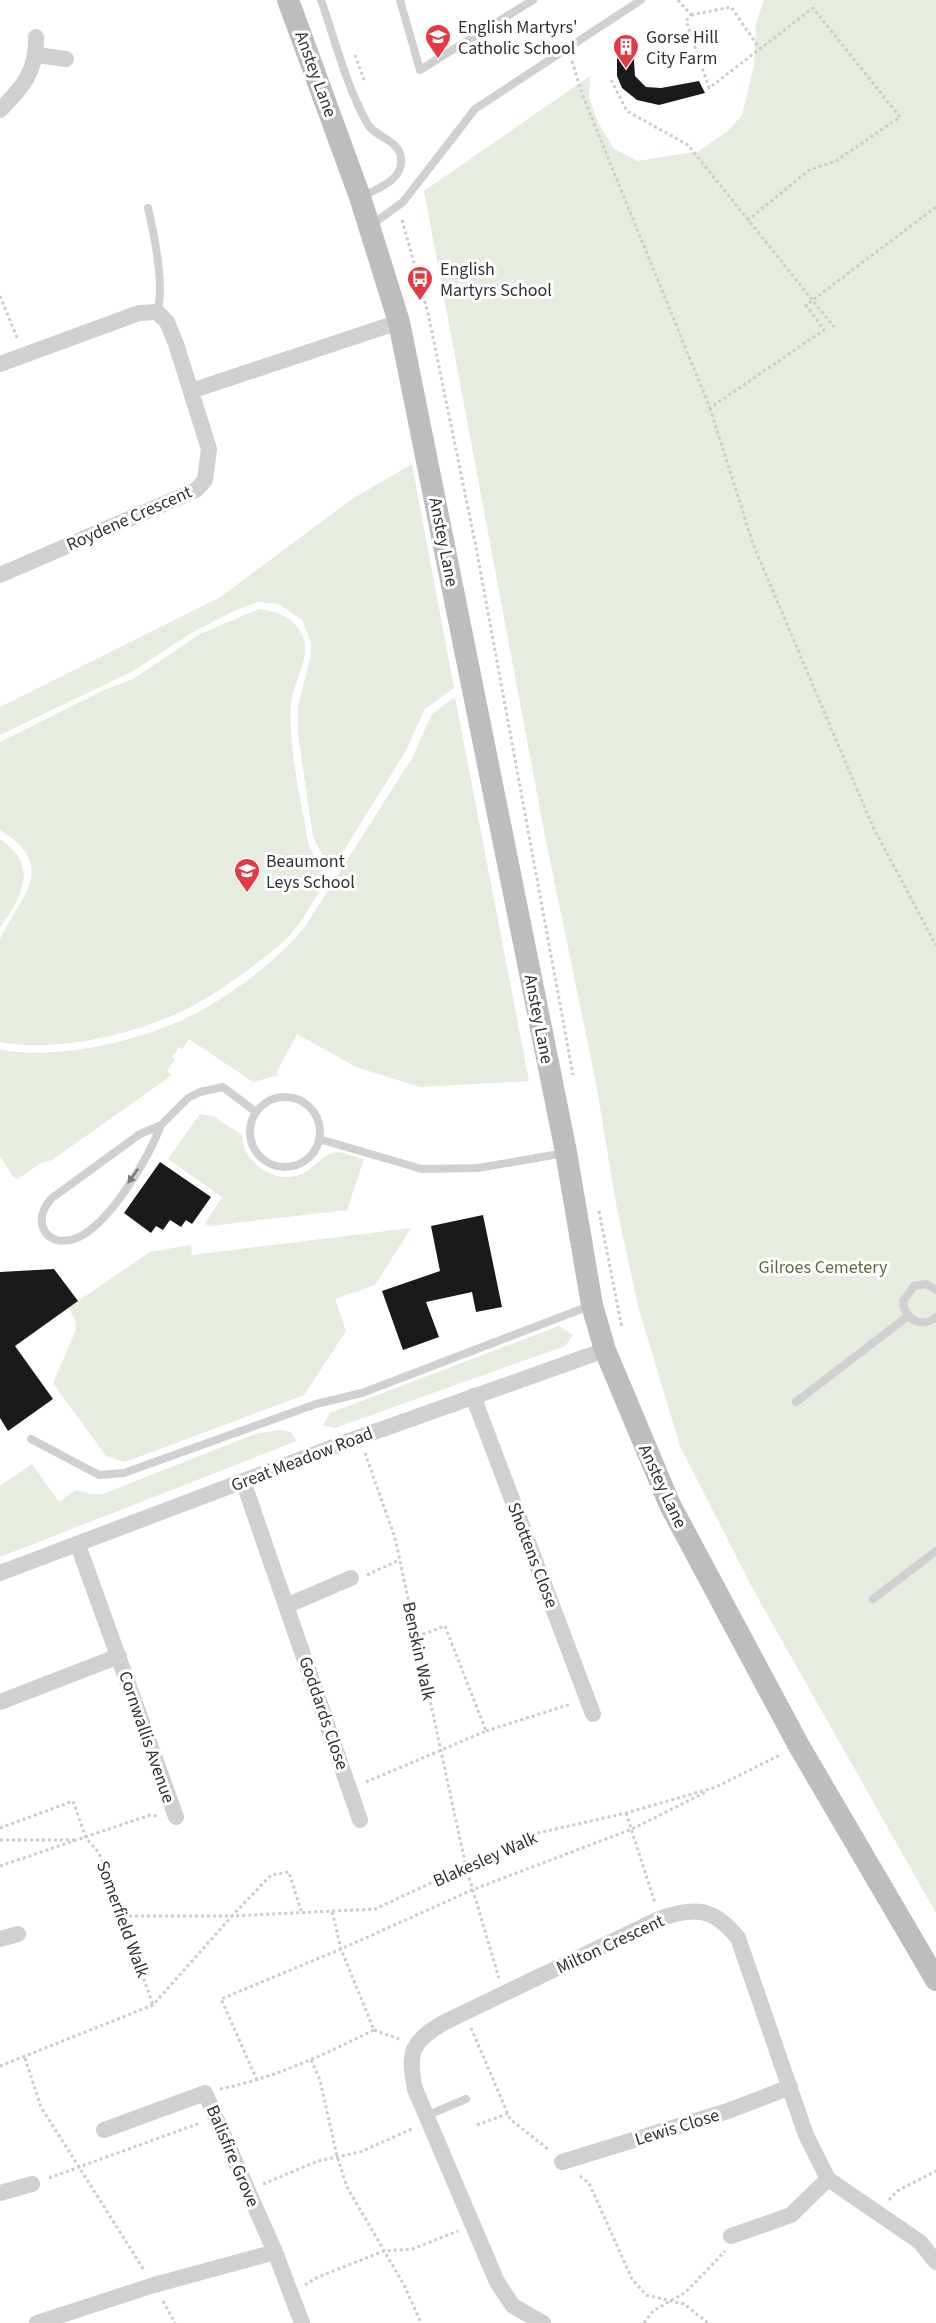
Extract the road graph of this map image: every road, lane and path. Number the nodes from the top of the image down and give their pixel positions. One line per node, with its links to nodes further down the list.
1 (288, 0): 17 (main road, Anstey Lane)
2 (321, 0): 17 (lane)
3 (400, 0): 4 (lane)
4 (533, 0)
5 (641, 0): 9 (lane)
6 (678, 0): 7 (path)
7 (691, 15): 10 (path); 10 (path)
8 (36, 37): 12 (street)
9 (567, 48): 18 (lane); 31 (path)
10 (760, 49): 21 (path)
11 (354, 52): 15 (path)
12 (37, 55): 13 (street); 16 (street)
13 (66, 59)
14 (611, 80): 21 (path)
15 (365, 83)
16 (0, 110)
17 (360, 197): 22 (main road, Anstey Lane)
18 (403, 202): 22 (lane); 34 (path)
19 (936, 207): 24 (path)
20 (148, 208): 25 (lane)
21 (748, 220): 24 (path)
22 (370, 226): 26 (main road, Anstey Lane)
23 (0, 296): 28 (path)
24 (812, 300): 27 (path); 31 (path)
25 (157, 312): 28 (street); 30 (street, Roydene Crescent)
26 (399, 322): 30 (street); 38 (main road, Anstey Lane)
27 (834, 327)
28 (25, 355): 29 (street)
29 (0, 364)
30 (191, 391): 32 (street, Roydene Crescent)
31 (710, 408): 33 (path)
32 (0, 575)
33 (936, 945)
34 (573, 1075)
35 (256, 1112): 36 (lane); 37 (lane); 37 (lane)
36 (161, 1125): 36 (lane, one-way to 36)
37 (319, 1139): 38 (lane)
38 (566, 1152): 41 (main road, Anstey Lane)
39 (597, 1203): 44 (path)
40 (936, 1290): 42 (lane)
41 (592, 1305): 45 (main road, Anstey Lane); 49 (lane)
42 (908, 1316): 43 (lane); 47 (lane)
43 (935, 1320)
44 (624, 1335)
45 (605, 1350): 46 (street, Great Meadow Road); 64 (main road, Anstey Lane)
46 (473, 1396): 48 (street, Great Meadow Road); 60 (street, Shottens Close)
47 (796, 1402)
48 (360, 1437): 50 (street, Great Meadow Road); 53 (path, Benskin Walk)
49 (31, 1439)
50 (243, 1481): 51 (street, Great Meadow Road); 57 (street, Goddards Close)
51 (78, 1545): 54 (street, Great Meadow Road); 59 (street, Cornwallis Avenue)
52 (936, 1551): 56 (lane)
53 (400, 1560): 55 (path); 58 (path, Benskin Walk)
54 (0, 1573)
55 (351, 1578): 57 (street)
56 (873, 1599)
57 (288, 1605): 66 (street, Goddards Close)
58 (416, 1637): 63 (path); 65 (path, Benskin Walk)
59 (119, 1656): 61 (street, Cornwallis Avenue); 69 (street, Cornwallis Avenue)
60 (586, 1697): 62 (street, Shottens Close); 63 (path)
61 (0, 1702)
62 (593, 1714)
63 (486, 1731): 65 (path)
64 (799, 1746): 67 (path, Blakesley Walk); 87 (main road, Anstey Lane)
65 (440, 1749): 66 (path); 77 (path, Benskin Walk)
66 (349, 1787): 70 (street, Goddards Close)
67 (716, 1787): 68 (path, Blakesley Walk); 72 (path)
68 (626, 1814): 72 (path); 77 (path, Blakesley Walk)
69 (176, 1817): 73 (path)
70 (360, 1820)
71 (0, 1828): 73 (path, Somerfield Walk)
72 (632, 1829): 78 (path); 83 (path)
73 (86, 1838): 75 (path); 81 (path, Somerfield Walk)
74 (0, 1840): 75 (path)
75 (80, 1840): 76 (path)
76 (0, 1866)
77 (466, 1867): 78 (path, Benskin Walk); 80 (path, Blakesley Walk)
78 (472, 1890): 86 (path); 88 (path, Benskin Walk)
79 (301, 1911): 80 (path, Blakesley Walk); 82 (path, Blakesley Walk); 82 (path)
80 (332, 1911): 86 (path)
81 (123, 1916): 82 (path, Blakesley Walk); 89 (path, Somerfield Walk)
82 (232, 1916): 89 (path)
83 (659, 1919): 88 (street, Milton Crescent); 97 (street, Milton Crescent)
84 (18, 1934): 85 (street)
85 (0, 1939)
86 (341, 1949): 91 (path); 96 (path)
87 (936, 1980)
88 (504, 1995): 90 (street, Milton Crescent)
89 (153, 2005): 93 (path)
90 (463, 2013): 92 (street, Milton Crescent); 100 (path)
91 (374, 2030): 92 (path); 94 (path)
92 (415, 2046): 102 (street)
93 (25, 2058): 95 (path); 107 (path)
94 (310, 2060): 96 (path); 105 (path)
95 (0, 2066)
96 (257, 2080): 98 (path)
97 (790, 2087): 106 (street, Lewis Close); 110 (street, Milton Crescent)
98 (206, 2092): 101 (street, Balisfire Grove); 104 (street, Balisfire Grove)
99 (466, 2099): 102 (lane)
100 (507, 2114): 103 (path); 106 (path)
101 (216, 2118): 107 (path); 112 (street, Balisfire Grove)
102 (427, 2119): 105 (path); 115 (street)
103 (477, 2125)
104 (104, 2130)
105 (337, 2156): 112 (path); 118 (path)
106 (562, 2162): 122 (path)
107 (78, 2167): 109 (path); 120 (path)
108 (936, 2171): 114 (path)
109 (49, 2178)
110 (828, 2179): 114 (street); 116 (street)
111 (32, 2184): 113 (street)
112 (248, 2191): 117 (street, Balisfire Grove)
113 (0, 2193)
114 (878, 2212): 119 (street)
115 (472, 2225): 118 (path); 127 (street)
116 (730, 2236): 122 (path)
117 (274, 2252): 120 (street); 121 (street, Balisfire Grove)
118 (384, 2252): 121 (path); 126 (path)
119 (936, 2262)
120 (154, 2285): 123 (street); 124 (path)
121 (291, 2294): 125 (street, Balisfire Grove)
122 (676, 2300): 128 (path); 129 (path)
123 (37, 2323)
124 (175, 2323)
125 (302, 2323)
126 (421, 2323)
127 (543, 2323)
128 (644, 2323)
129 (708, 2323)

